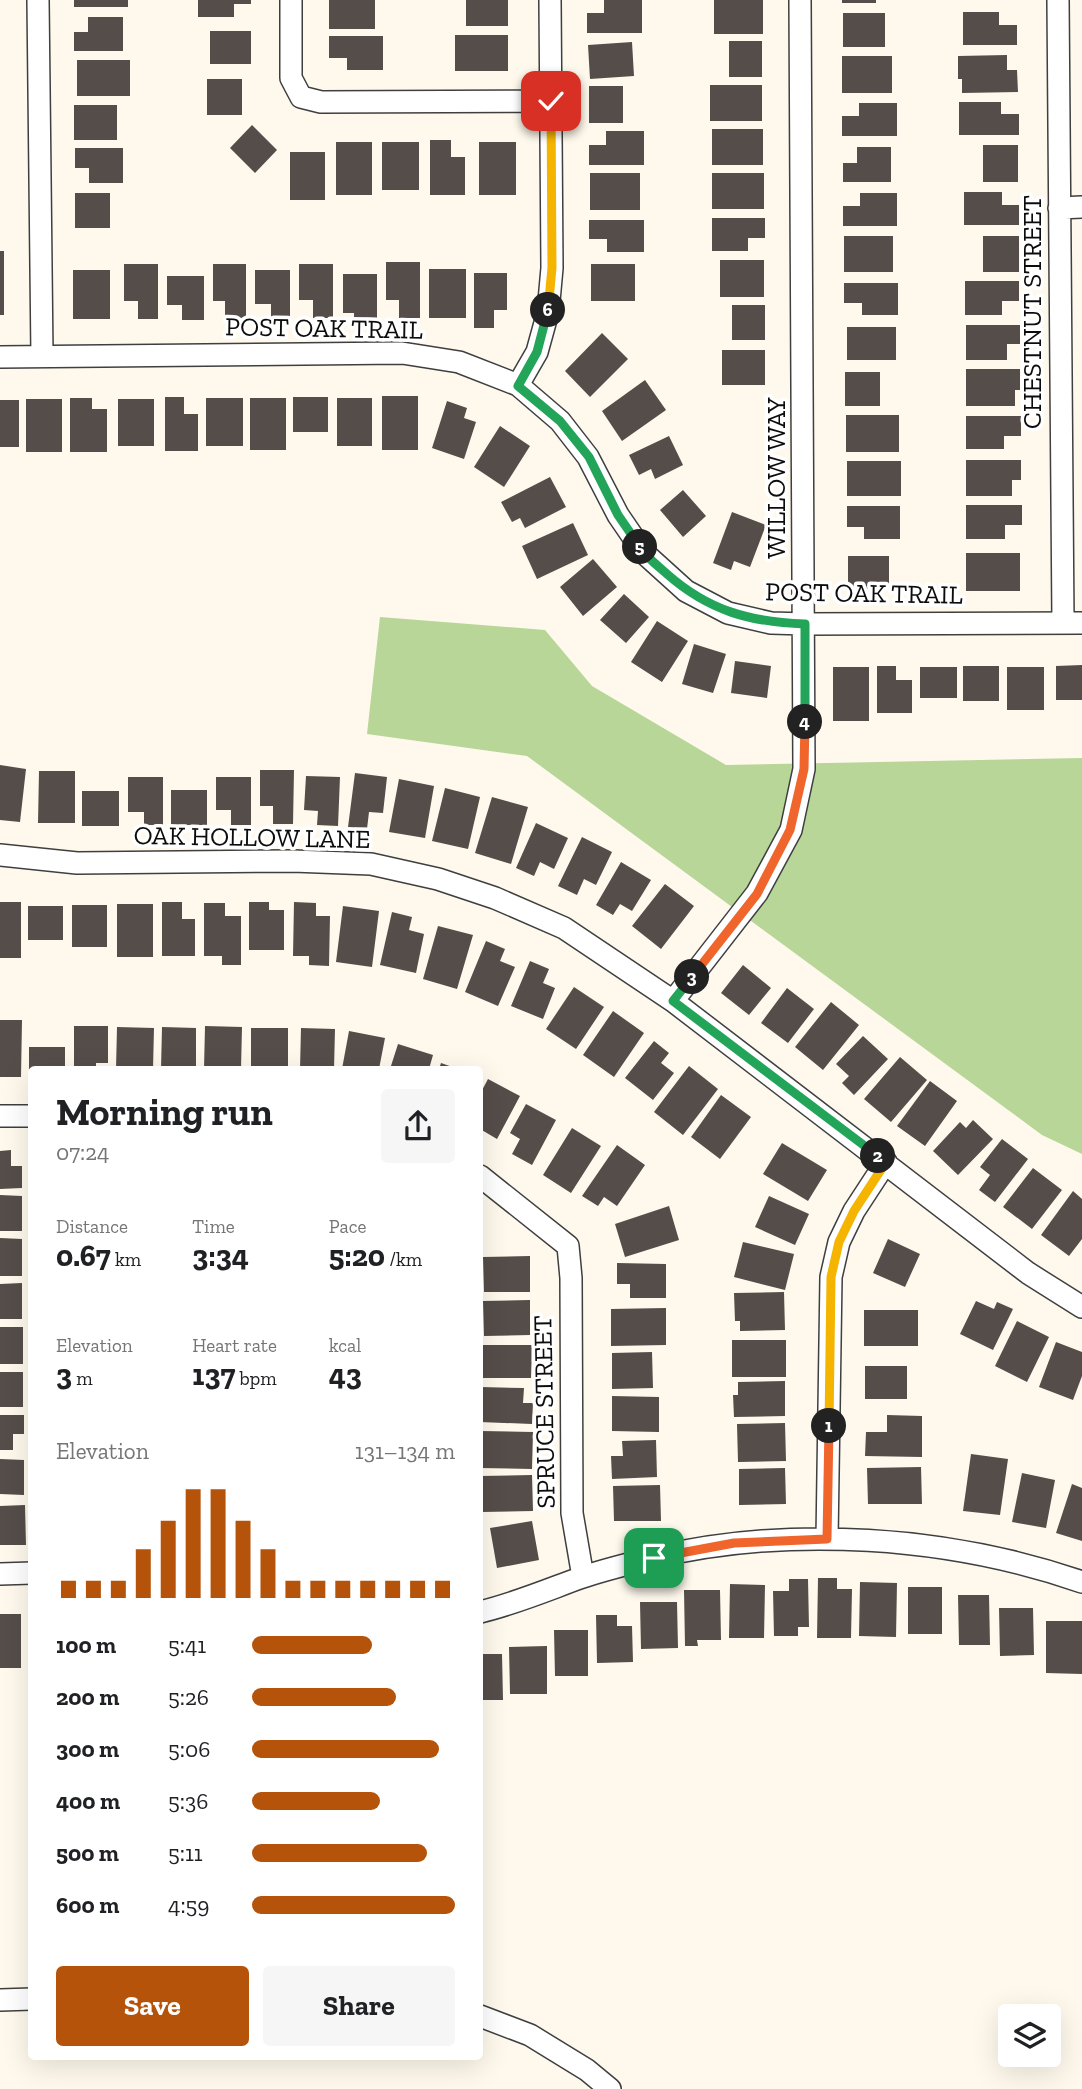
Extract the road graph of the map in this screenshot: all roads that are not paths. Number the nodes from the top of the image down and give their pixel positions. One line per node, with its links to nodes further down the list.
1 (38, 0): 9 (street)
2 (291, 0): 6 (street)
3 (550, 0): 6 (street)
4 (800, 0): 13 (street, WILLOW WAY)
5 (1058, 0): 8 (street, CHESTNUT STREET)
6 (551, 101): 11 (street)
7 (1082, 207): 8 (street)
8 (1059, 208): 12 (street, CHESTNUT STREET)
9 (42, 356): 10 (street, POST OAK TRAIL); 11 (street, POST OAK TRAIL)
10 (0, 357)
11 (518, 386): 13 (street, POST OAK TRAIL)
12 (1072, 623): 13 (street, POST OAK TRAIL)
13 (805, 624): 15 (street, WILLOW WAY)
14 (0, 855): 15 (street, OAK HOLLOW LANE)
15 (673, 1001): 18 (street, OAK HOLLOW LANE)
16 (0, 1116): 17 (street)
17 (28, 1116)
18 (886, 1162): 20 (street, OAK HOLLOW LANE); 21 (street)
19 (483, 1178): 24 (street, SPRUCE STREET)
20 (1082, 1307)
21 (827, 1539): 24 (street); 25 (street)
22 (28, 1573): 23 (street)
23 (0, 1574)
24 (583, 1577): 26 (street)
25 (1082, 1582)
26 (483, 1611)
27 (28, 1999): 28 (street)
28 (0, 2000)
29 (483, 2017): 30 (street)
30 (610, 2089)

